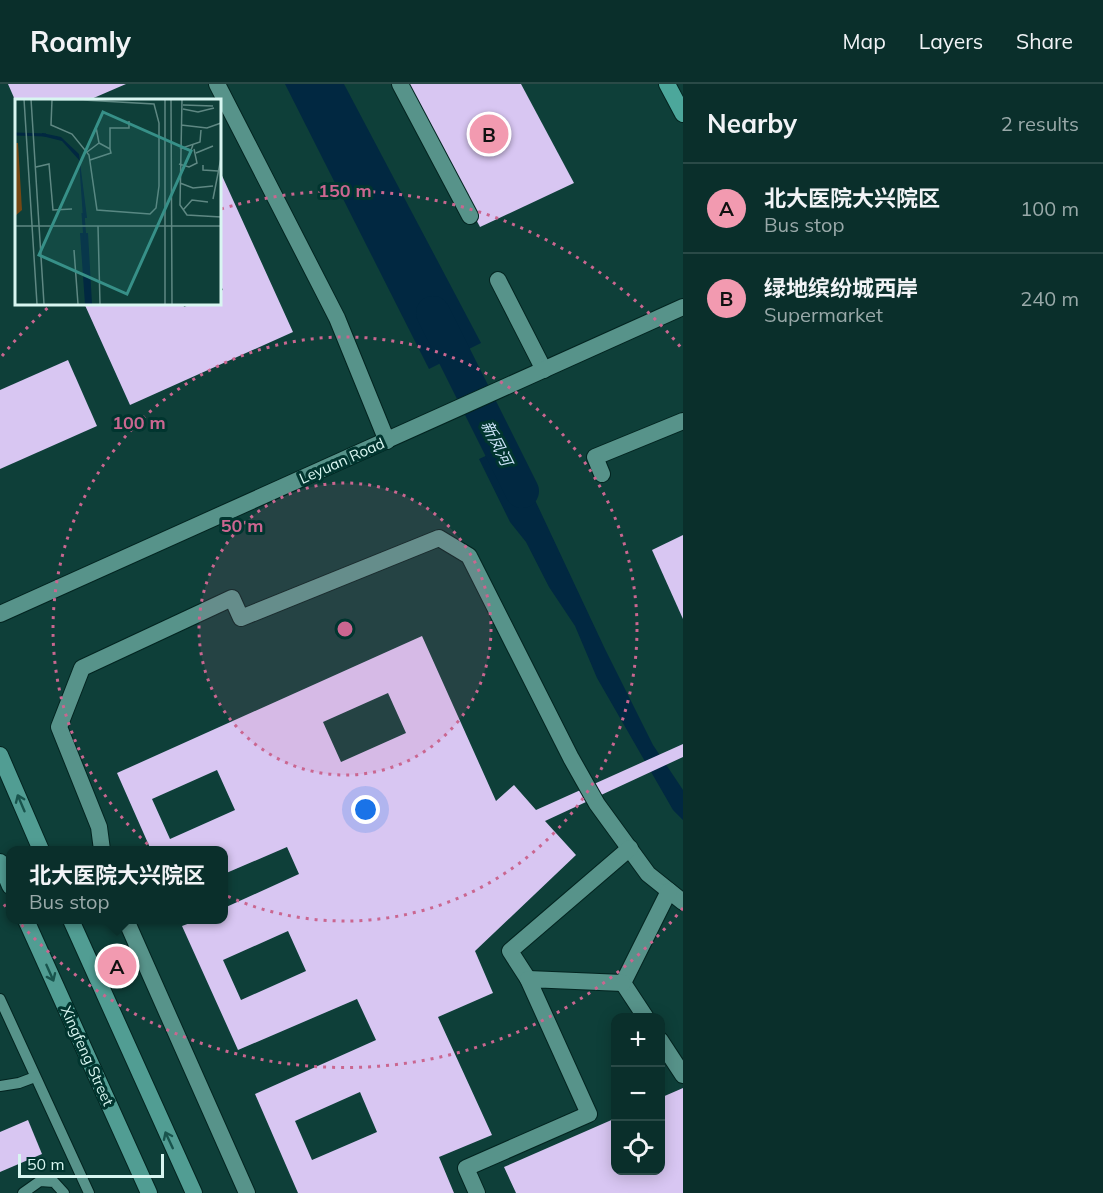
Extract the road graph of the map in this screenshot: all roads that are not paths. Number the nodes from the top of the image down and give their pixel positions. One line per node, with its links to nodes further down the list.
1 (217, 84): 10 (street)
2 (400, 84): 5 (street)
3 (667, 84): 4 (main road)
4 (683, 114)
5 (470, 216)
6 (498, 280): 8 (street)
7 (683, 307): 8 (street, Leyuan Road)
8 (544, 370): 10 (street, Leyuan Road)
9 (683, 421): 11 (street)
10 (387, 441): 12 (street, Leyuan Road)
11 (602, 474)
12 (0, 614)
13 (0, 755): 14 (main road, one-way to 13)
14 (39, 846)
15 (101, 846): 16 (street)
16 (630, 848): 19 (street); 24 (street)
17 (0, 862): 18 (main road)
18 (6, 876)
19 (669, 891): 20 (street); 25 (street)
20 (683, 902)
21 (28, 924): 35 (main road, Xingfeng Street, one-way to 35)
22 (73, 924): 36 (main road, one-way to 22)
23 (128, 924): 37 (street)
24 (528, 979): 25 (street); 38 (street)
25 (623, 983): 27 (street)
26 (0, 999): 30 (lane)
27 (643, 1013)
28 (665, 1048): 29 (street)
29 (683, 1075)
30 (35, 1077): 31 (lane); 34 (lane)
31 (0, 1086)
32 (23, 1193): 33 (lane)
33 (64, 1193)
34 (89, 1193)
35 (149, 1193)
36 (194, 1193)
37 (247, 1193)
38 (477, 1193)

